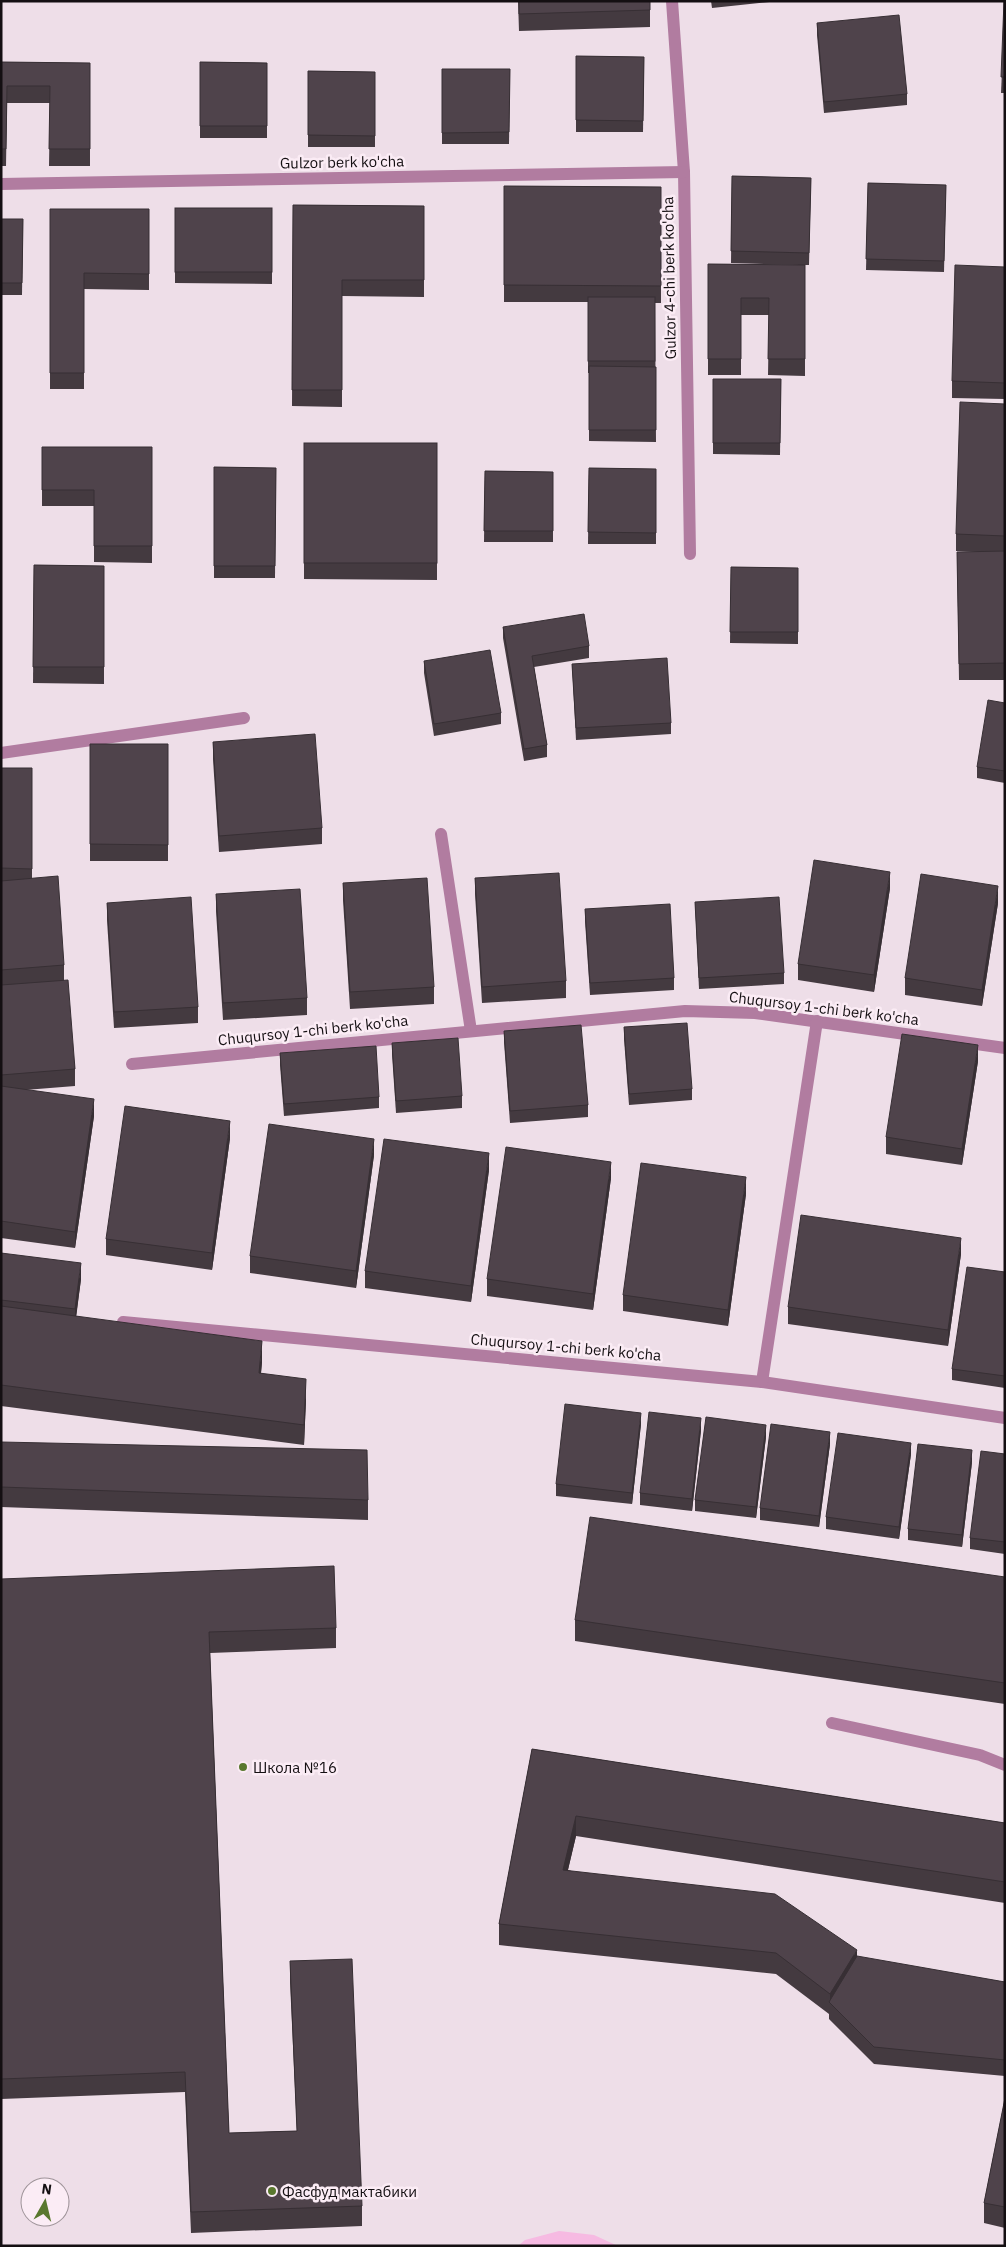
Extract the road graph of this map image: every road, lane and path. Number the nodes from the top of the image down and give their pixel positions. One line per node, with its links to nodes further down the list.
1 (672, 1): 2 (street, Gulzor 4-chi berk ko'cha)
2 (684, 172): 3 (street, Gulzor berk ko'cha); 4 (street, Gulzor 4-chi berk ko'cha)
3 (1, 184)
4 (690, 554)
5 (244, 718): 6 (street)
6 (1, 753)
7 (441, 834): 9 (street)
8 (817, 1021): 9 (street, Chuqursoy 1-chi berk ko'cha); 10 (street, Chuqursoy 1-chi berk ko'cha); 13 (street)
9 (472, 1031): 11 (street, Chuqursoy 1-chi berk ko'cha)
10 (1005, 1048)
11 (132, 1064)
12 (123, 1322): 13 (street, Chuqursoy 1-chi berk ko'cha)
13 (762, 1382): 14 (street, Chuqursoy 1-chi berk ko'cha)
14 (1005, 1418)
15 (832, 1722): 16 (street)
16 (1005, 1765)

